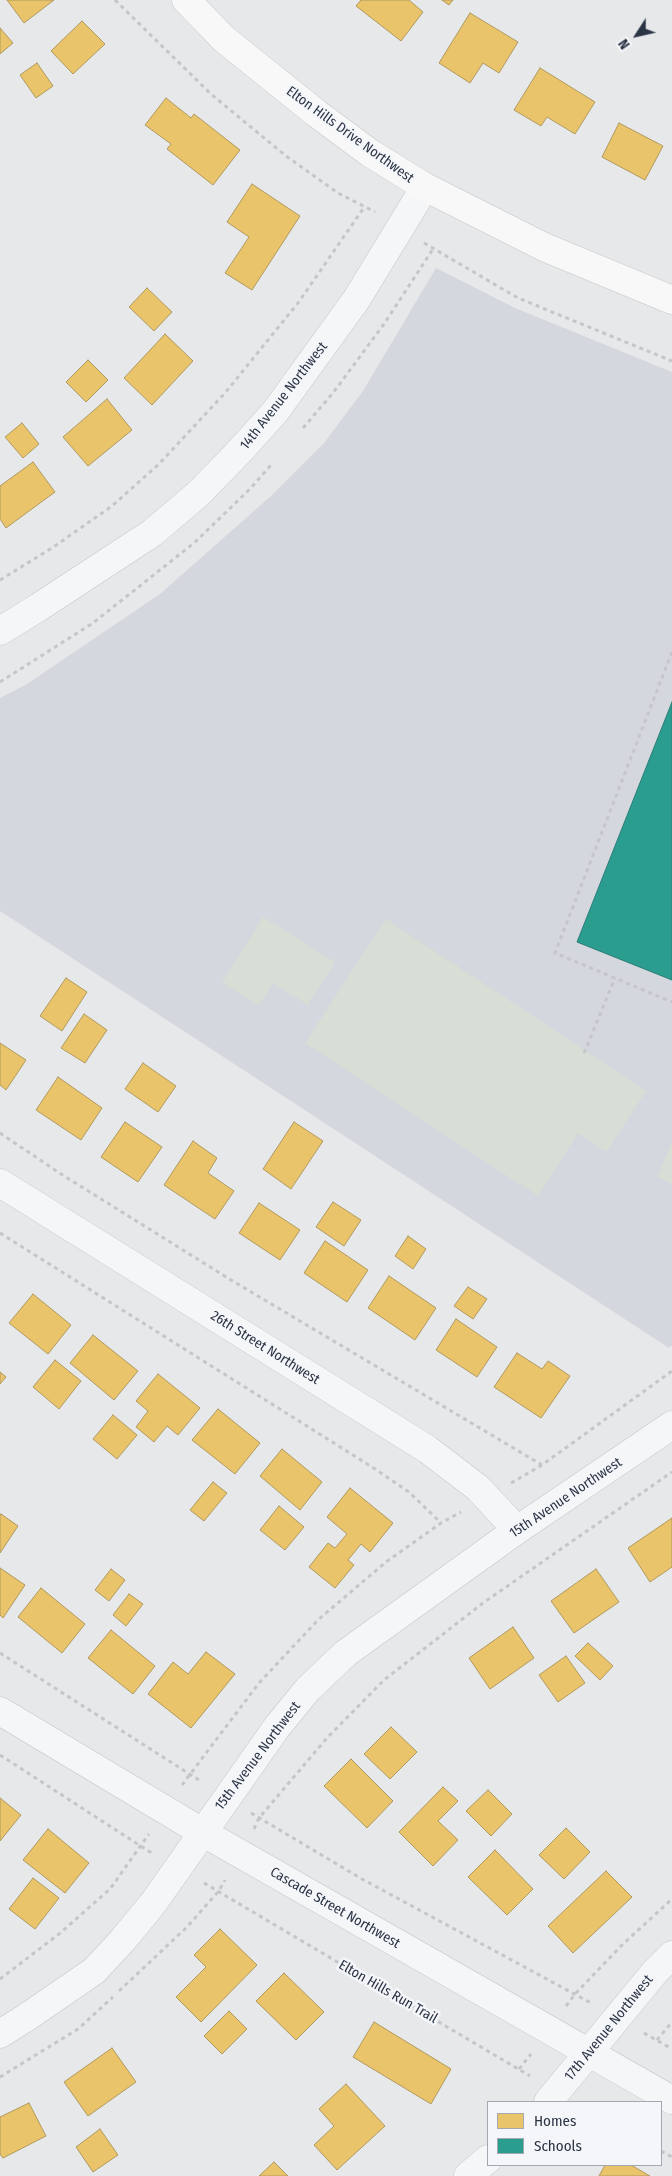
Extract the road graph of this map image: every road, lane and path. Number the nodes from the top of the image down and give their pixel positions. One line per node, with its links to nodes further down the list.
1 (115, 0): 7 (path)
2 (186, 0): 3 (main road, Elton Hills Drive Northwest)
3 (425, 188): 5 (main road, Elton Hills Drive Northwest); 8 (street, 14th Avenue Northwest)
4 (433, 249): 6 (path)
5 (672, 300)
6 (672, 361)
7 (0, 580)
8 (0, 631)
9 (672, 652): 10 (path)
10 (614, 978): 11 (path); 12 (path)
11 (672, 1002)
12 (584, 1052)
13 (0, 1133): 16 (path)
14 (0, 1183): 19 (street, 26th Street Northwest)
15 (0, 1233): 20 (path)
16 (672, 1371)
17 (672, 1425): 19 (street, 15th Avenue Northwest)
18 (672, 1472): 25 (path)
19 (517, 1530): 23 (street, 15th Avenue Northwest)
20 (0, 1653)
21 (0, 1711): 23 (street, Cascade Street Northwest)
22 (0, 1755): 27 (path)
23 (202, 1832): 29 (street, 15th Avenue Northwest); 31 (street, Cascade Street Northwest)
24 (218, 1892): 32 (path, Elton Hills Run Trail)
25 (672, 1899)
26 (672, 1955): 31 (street, 17th Avenue Northwest)
27 (0, 1979)
28 (672, 2022): 30 (path)
29 (0, 2034)
30 (672, 2048)
31 (588, 2053): 32 (street, 17th Avenue Northwest); 33 (street, Cascade Street Northwest)
32 (553, 2097)
33 (672, 2100)
34 (487, 2160): 35 (street)
35 (468, 2176)

